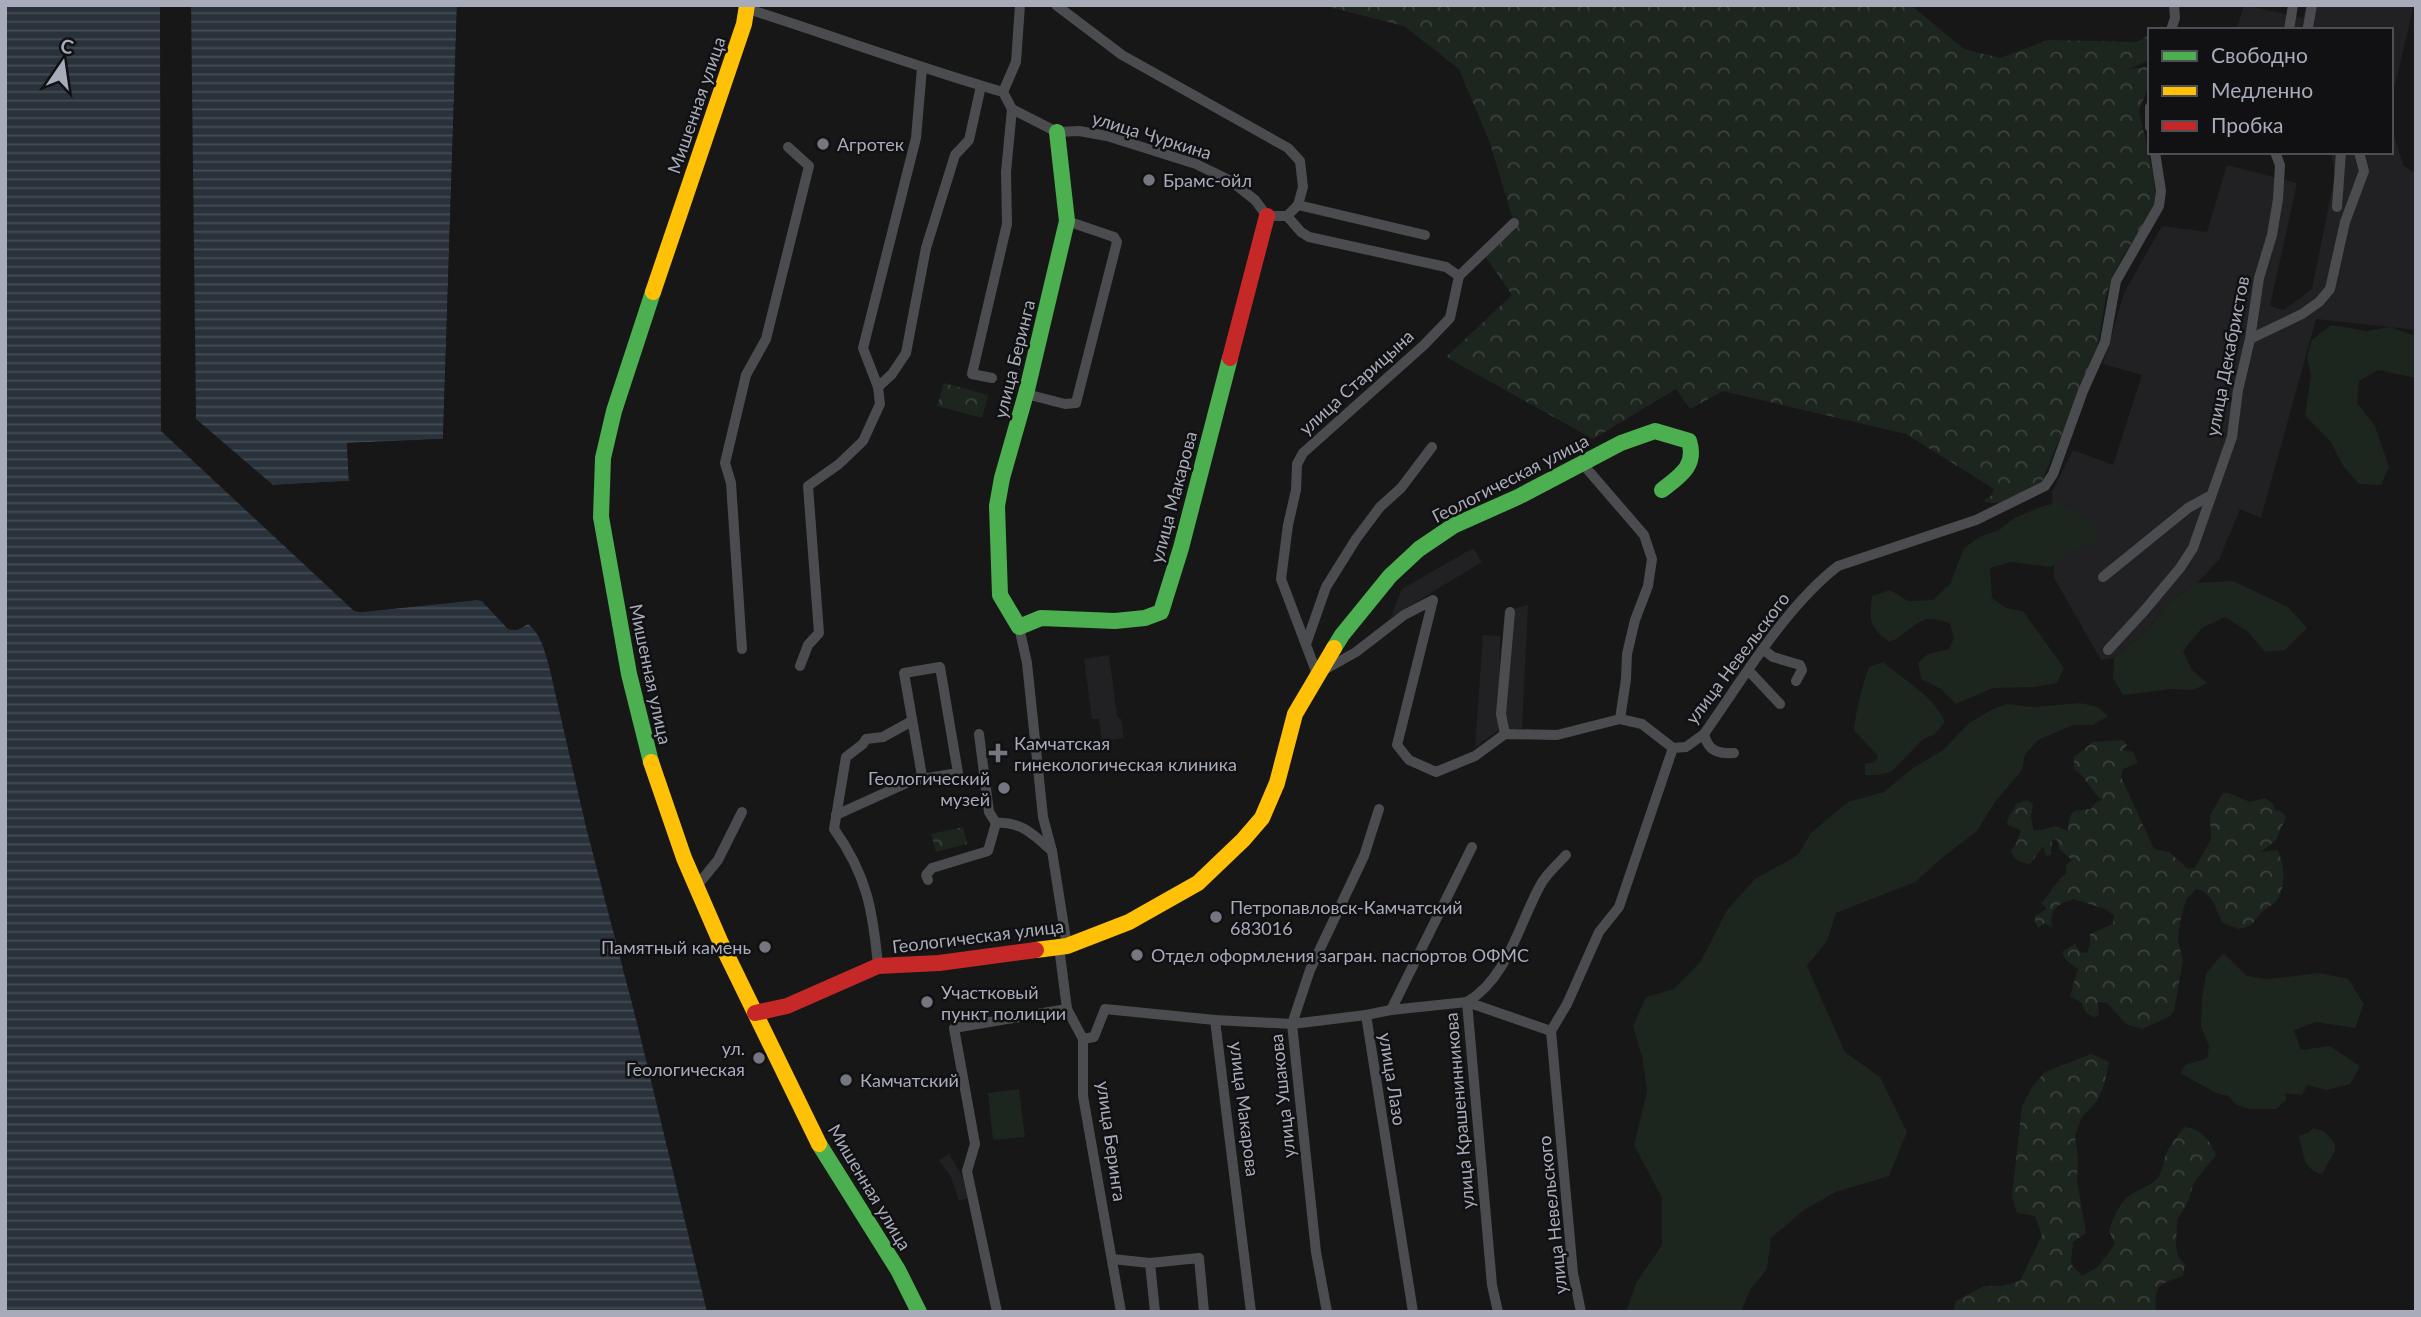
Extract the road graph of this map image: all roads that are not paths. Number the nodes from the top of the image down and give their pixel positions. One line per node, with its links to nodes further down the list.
1 (1020, 5): 14 (street)
2 (1056, 5): 22 (street)
3 (2174, 5): 7 (street)
4 (2312, 5): 11 (street)
5 (748, 7): 12 (street); 66 (street, Мишенная улица)
6 (2292, 10): 10 (street)
7 (2175, 18): 8 (street); 9 (street)
8 (2172, 28)
9 (2178, 28)
10 (2289, 28)
11 (2308, 28)
12 (922, 68): 13 (street); 32 (street)
13 (981, 86): 14 (street); 32 (street)
14 (1003, 92): 15 (street)
15 (1012, 109): 16 (street, улица Чуркина); 31 (street)
16 (1057, 132): 24 (street, улица Чуркина); 26 (street, улица Беринга)
17 (788, 147): 42 (street)
18 (2155, 154): 43 (street, улица Невельского)
19 (2277, 154): 30 (street, улица Декабристов)
20 (2341, 154): 23 (street)
21 (2360, 154): 30 (street)
22 (1298, 205): 25 (street); 28 (street)
23 (2337, 207)
24 (1268, 216): 25 (street); 40 (street, улица Макарова)
25 (1287, 216): 29 (street)
26 (1067, 221): 33 (street, улица Беринга); 33 (street)
27 (1514, 223): 29 (street)
28 (1425, 235)
29 (1459, 276): 41 (street, улица Старицына)
30 (2250, 339): 37 (street, улица Декабристов)
31 (992, 378)
32 (878, 387): 45 (street)
33 (1026, 394): 40 (street, улица Беринга)
34 (1432, 447): 41 (street)
35 (1581, 462): 36 (street, Геологическая улица); 47 (street, Геологическая улица); 50 (street)
36 (1662, 490)
37 (2210, 496): 38 (street); 44 (street, улица Декабристов)
38 (2103, 576)
39 (1510, 612): 53 (street)
40 (1018, 627): 63 (street, улица Беринга)
41 (1306, 644): 47 (street, улица Старицына)
42 (742, 649)
43 (1764, 650): 46 (street, улица Невельского); 48 (street)
44 (2108, 650)
45 (800, 666)
46 (1749, 671): 49 (street); 54 (street, улица Невельского)
47 (1317, 674): 53 (street); 67 (street, Геологическая улица)
48 (1796, 681)
49 (1780, 704)
50 (1620, 719): 53 (street); 55 (street)
51 (912, 721): 57 (street); 57 (street); 60 (street)
52 (979, 734): 61 (street)
53 (1505, 734)
54 (1704, 734): 55 (street, улица Невельского); 56 (street)
55 (1673, 748): 76 (street)
56 (1734, 753)
57 (910, 781): 60 (street)
58 (1379, 809): 75 (street, улица Ушакова)
59 (742, 812): 66 (street)
60 (836, 814): 68 (street)
61 (996, 823): 63 (street); 65 (street)
62 (1472, 847): 71 (street, улица Лазо)
63 (1052, 850): 67 (street, улица Беринга)
64 (1566, 855): 69 (street, улица Крашенинникова)
65 (928, 880)
66 (696, 887): 72 (street, Мишенная улица)
67 (1063, 947): 68 (street, Геологическая улица); 70 (street, улица Беринга)
68 (878, 966): 72 (street, Геологическая улица)
69 (1467, 1002): 71 (street); 76 (street); 88 (street, улица Крашенинникова)
70 (1067, 1009): 77 (street, улица Беринга); 81 (street)
71 (1391, 1010): 73 (street, улица Лазо)
72 (755, 1013): 80 (street, Мишенная улица)
73 (1366, 1015): 75 (street); 87 (street, улица Лазо)
74 (1215, 1020): 75 (street); 77 (street, улица Макарова); 85 (street, улица Макарова)
75 (1292, 1024): 86 (street, улица Ушакова)
76 (1551, 1031): 89 (street, улица Невельского)
77 (1083, 1039): 78 (street, улица Беринга)
78 (1112, 1259): 79 (street); 82 (street, улица Беринга)
79 (1150, 1263): 83 (street); 84 (street)
80 (919, 1312)
81 (997, 1312)
82 (1121, 1312)
83 (1155, 1312)
84 (1204, 1312)
85 (1251, 1312)
86 (1327, 1312)
87 (1413, 1312)
88 (1497, 1312)
89 (1581, 1312)

